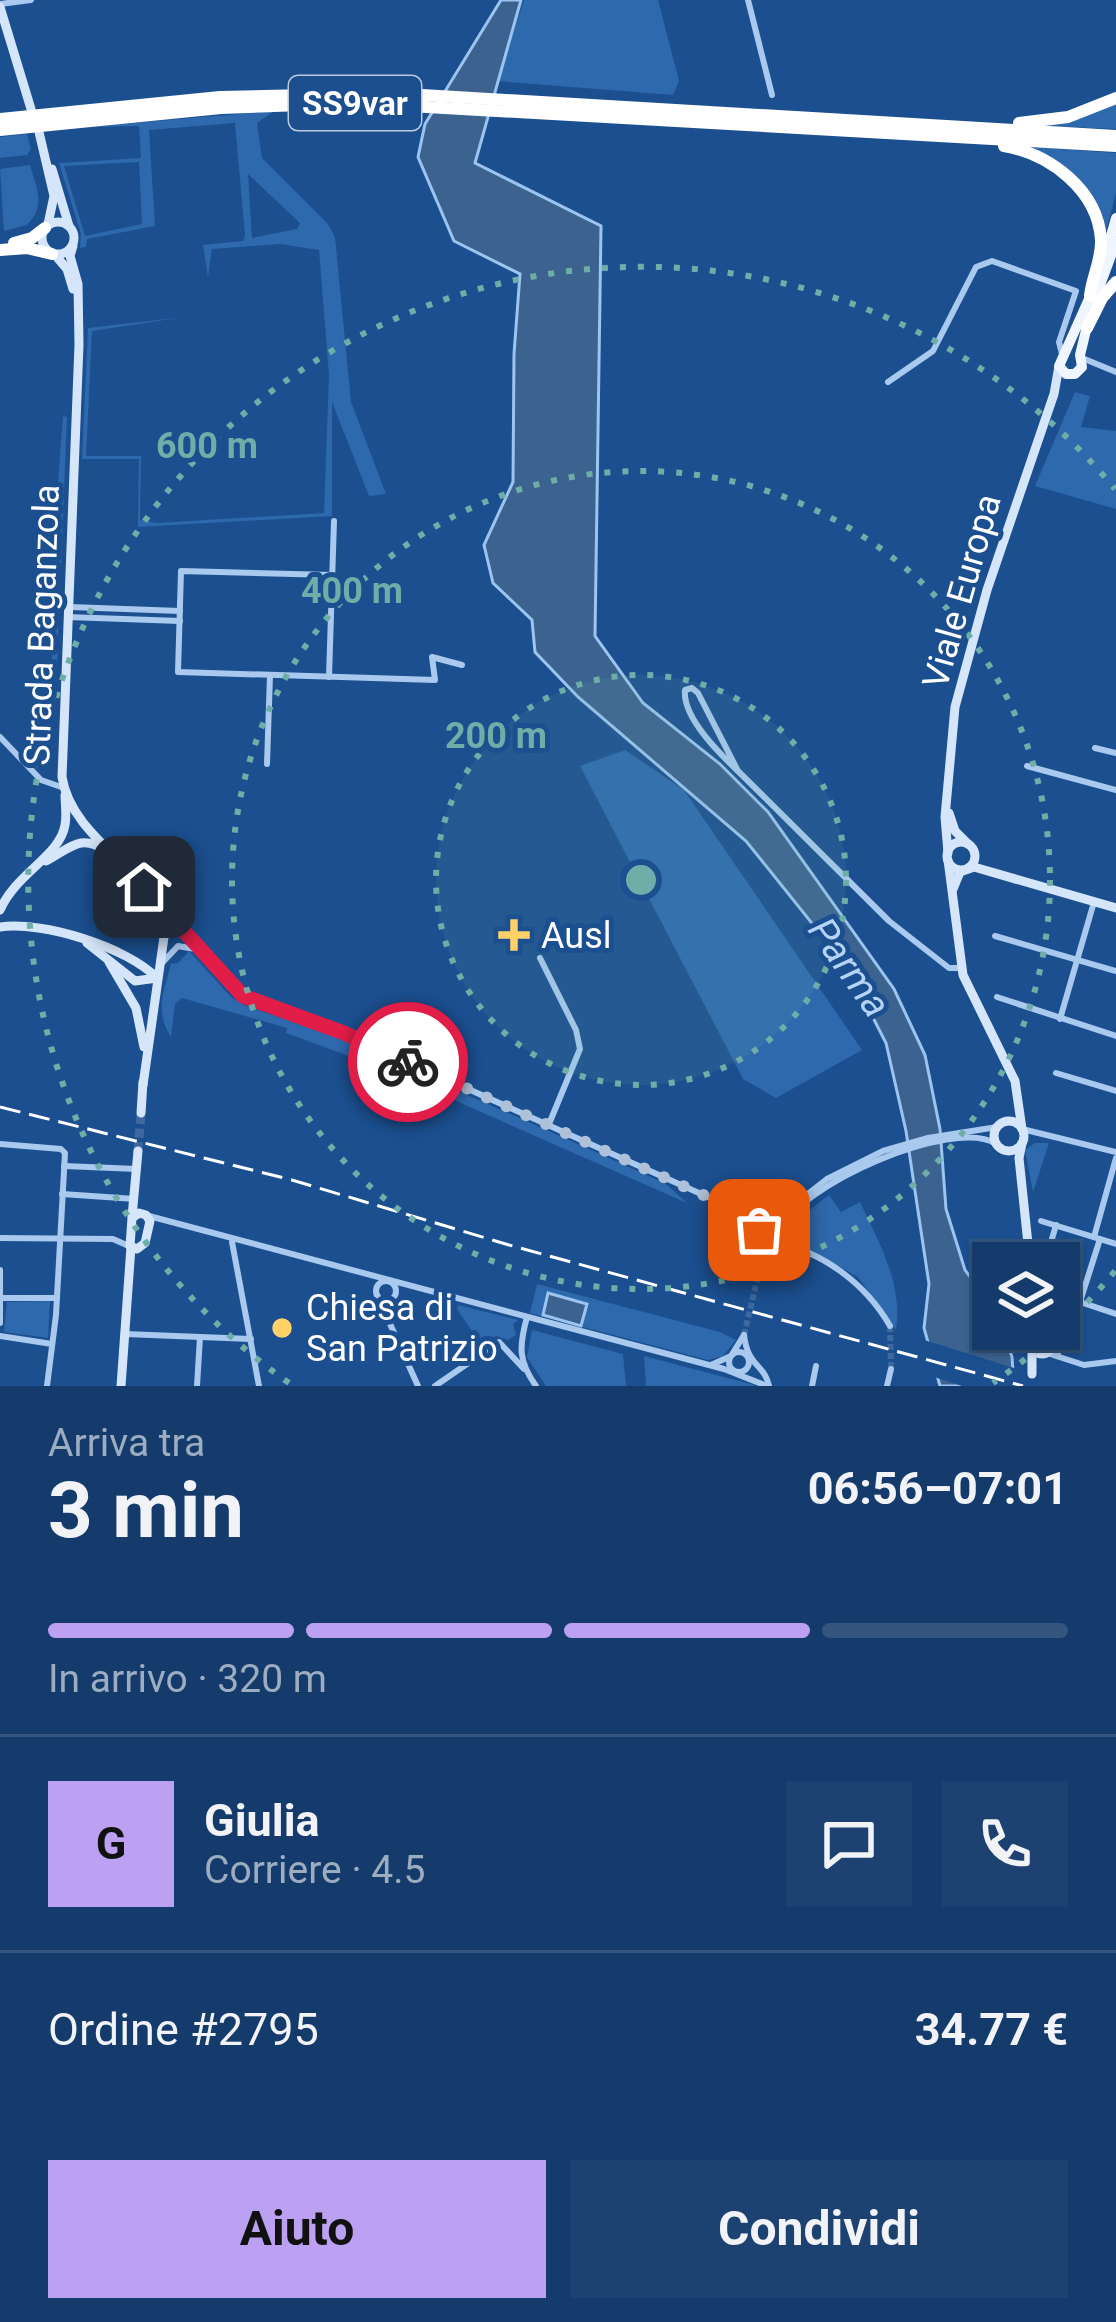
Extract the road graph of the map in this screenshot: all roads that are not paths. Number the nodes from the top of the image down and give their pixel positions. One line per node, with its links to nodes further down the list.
1 (31, 0): 3 (street)
2 (748, 0): 4 (street)
3 (0, 5): 6 (street)
4 (772, 95)
5 (1116, 98): 8 (highway)
6 (31, 109)
7 (702, 116): 8 (highway); 9 (highway, SS9var); 11 (highway)
8 (892, 123): 12 (highway)
9 (5, 124)
10 (39, 132): 13 (street, Strada Baganzola)
11 (932, 135): 12 (highway); 22 (highway)
12 (1115, 141)
13 (49, 164): 15 (street, Strada Baganzola); 16 (street, Strada Baganzola)
14 (1116, 218): 22 (main road)
15 (69, 226): 16 (street); 18 (street, Strada Baganzola)
16 (45, 229): 19 (highway); 20 (street, Strada Baganzola)
17 (1116, 242): 24 (main road)
18 (73, 246): 20 (street); 23 (street, Strada Baganzola)
19 (0, 248): 20 (highway)
20 (52, 254): 23 (street, Strada Baganzola)
21 (1116, 282): 24 (highway)
22 (1090, 296): 25 (main road)
23 (76, 298): 33 (street, Strada Baganzola)
24 (1087, 328): 26 (main road)
25 (1062, 357): 26 (main road); 26 (main road); 28 (street); 29 (street, Viale Europa)
26 (1079, 365): 27 (street); 29 (street)
27 (1116, 372)
28 (887, 382)
29 (1054, 394): 46 (street, Viale Europa)
30 (334, 521): 31 (street)
31 (332, 575): 32 (street); 37 (street)
32 (180, 610): 33 (street); 34 (street)
33 (68, 611): 34 (street); 45 (street, Strada Baganzola)
34 (180, 620): 36 (street)
35 (462, 665): 37 (street)
36 (270, 675): 37 (street); 41 (street)
37 (329, 677)
38 (0, 737): 45 (street)
39 (1095, 748): 40 (street)
40 (1116, 754)
41 (267, 764)
42 (1027, 766): 44 (street)
43 (742, 775): 43 (street); 67 (street)
44 (1116, 790)
45 (64, 791): 49 (street); 50 (street, Strada Baganzola)
46 (947, 808): 47 (street); 48 (street, Viale Europa)
47 (972, 849): 48 (street); 51 (street); 52 (street)
48 (948, 856): 51 (street); 53 (street, Viale Europa)
49 (37, 864): 50 (street); 54 (street)
50 (124, 865): 58 (street, Strada Baganzola)
51 (967, 868): 52 (street); 53 (street)
52 (994, 871): 55 (street)
53 (953, 889): 67 (street, Viale Europa)
54 (10, 891): 57 (street); 59 (street)
55 (1094, 902): 56 (street); 65 (street)
56 (1116, 908)
57 (0, 910)
58 (167, 916): 63 (street, Strada Baganzola); 69 (street)
59 (23, 924): 60 (street); 62 (street)
60 (0, 927)
61 (995, 936): 65 (street)
62 (87, 943): 66 (street); 69 (street)
63 (199, 951): 69 (street); 78 (street, Strada Baganzola)
64 (540, 958): 78 (street)
65 (1077, 960): 68 (street); 71 (street)
66 (109, 962): 69 (street); 75 (street)
67 (961, 968): 73 (street, Viale Europa)
68 (1116, 971)
69 (158, 973): 75 (street)
70 (997, 997): 71 (street)
71 (1060, 1019): 72 (street)
72 (1116, 1036)
73 (1009, 1070): 79 (street, Viale Europa); 80 (street)
74 (1056, 1073): 76 (street)
75 (143, 1085): 77 (street)
76 (1116, 1091)
77 (141, 1113)
78 (549, 1124): 92 (street, Strada Baganzola)
79 (1022, 1129): 80 (street); 81 (street); 83 (street, Viale Europa)
80 (995, 1135): 83 (street); 88 (street); 89 (street)
81 (1044, 1136): 83 (street); 85 (street)
82 (0, 1144): 86 (street)
83 (1022, 1144): 89 (street)
84 (138, 1151): 87 (street)
85 (1116, 1155): 106 (street)
86 (64, 1166): 87 (street); 90 (street)
87 (137, 1169): 91 (street)
88 (844, 1173): 96 (street); 105 (street)
89 (1021, 1173): 108 (street)
90 (62, 1194): 91 (street); 101 (street)
91 (135, 1199): 93 (street); 94 (street)
92 (743, 1212): 96 (street, Strada Baganzola); 102 (street)
93 (146, 1214): 94 (street); 98 (street); 104 (street)
94 (132, 1218): 100 (street)
95 (1041, 1220): 97 (street)
96 (767, 1222): 102 (street); 105 (street, Strada Baganzola)
97 (1056, 1225): 106 (street); 109 (street)
98 (148, 1227): 99 (street); 112 (street)
99 (166, 1228)
100 (130, 1233): 107 (street); 112 (street)
101 (60, 1237): 103 (street); 107 (street); 121 (street)
102 (760, 1237): 105 (street)
103 (0, 1238)
104 (226, 1238): 110 (street); 113 (street)
105 (777, 1238): 127 (street, Strada Baganzola)
106 (1097, 1238): 111 (street); 122 (street)
107 (113, 1239): 112 (street)
108 (1028, 1242)
109 (1051, 1242)
110 (245, 1243): 113 (street); 115 (street)
111 (1116, 1244)
112 (131, 1247): 129 (street)
113 (236, 1250): 132 (street)
114 (0, 1270): 120 (street)
115 (358, 1273): 116 (street); 118 (street)
116 (389, 1281): 117 (street); 118 (street); 119 (street)
117 (412, 1288): 119 (street); 125 (street)
118 (377, 1294): 119 (street); 124 (street)
119 (394, 1297): 124 (street)
120 (2, 1298): 121 (street); 126 (street)
121 (56, 1298): 134 (street)
122 (1080, 1302): 123 (street)
123 (1116, 1314)
124 (387, 1318): 153 (street)
125 (527, 1318): 128 (street); 144 (street)
126 (0, 1323)
127 (890, 1326)
128 (523, 1333): 133 (street); 146 (street)
129 (125, 1334): 131 (street); 150 (street)
130 (0, 1336): 134 (street)
131 (200, 1337): 132 (street); 151 (street)
132 (251, 1339): 152 (street)
133 (503, 1343): 146 (street); 154 (street)
134 (52, 1344): 149 (street)
135 (1035, 1350): 139 (street)
136 (1036, 1350): 139 (street)
137 (1044, 1350): 139 (street)
138 (1054, 1350): 141 (street)
139 (1046, 1354): 141 (street)
140 (731, 1356): 142 (street); 142 (street); 144 (street); 148 (street)
141 (1061, 1356): 143 (street)
142 (748, 1358): 148 (street); 156 (street)
143 (1116, 1361)
144 (707, 1365): 148 (street)
145 (816, 1366): 157 (street)
146 (524, 1369): 155 (street)
147 (891, 1369): 158 (street)
148 (736, 1372): 156 (street)
149 (47, 1386)
150 (121, 1386)
151 (197, 1386)
152 (259, 1386)
153 (418, 1386)
154 (435, 1386)
155 (536, 1386)
156 (768, 1386)
157 (812, 1386)
158 (887, 1386)

